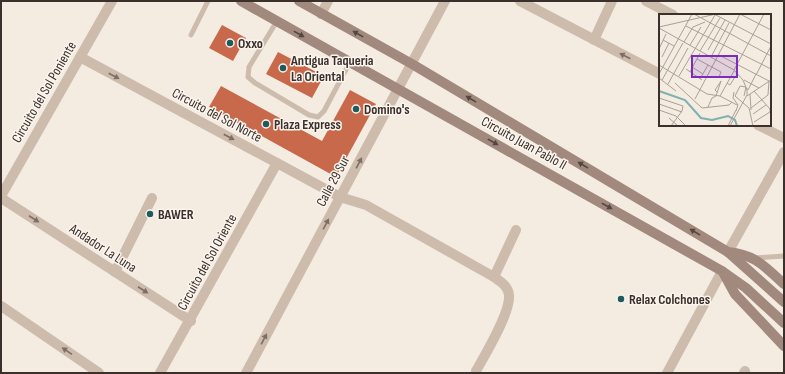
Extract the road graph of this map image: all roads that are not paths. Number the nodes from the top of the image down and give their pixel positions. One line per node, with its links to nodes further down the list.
1 (112, 1): 15 (street, Circuito del Sol Poniente)
2 (208, 1): 13 (lane)
3 (241, 1): 12 (main road, Circuito Juan Pablo II)
4 (298, 1): 10 (main road, Circuito Juan Pablo II)
5 (328, 1): 10 (street)
6 (445, 1): 17 (street, Calle 29 Sur)
7 (520, 1): 14 (street)
8 (612, 1): 14 (street)
9 (646, 1): 11 (street)
10 (321, 14): 17 (main road, Circuito Juan Pablo II, one-way to 10)
11 (671, 14)
12 (277, 21): 16 (main road, Circuito Juan Pablo II, one-way to 16); 16 (lane)
13 (191, 35)
14 (594, 40): 18 (street, one-way to 14)
15 (80, 57): 23 (street, Circuito del Sol Norte, one-way to 23); 24 (street, Circuito del Sol Poniente)
16 (350, 62): 19 (main road, Circuito Juan Pablo II)
17 (412, 64): 19 (street, Calle 29 Sur); 28 (main road, Circuito Juan Pablo II, one-way to 17)
18 (659, 73)
19 (398, 89): 25 (street, Calle 29 Sur, one-way to 19); 31 (main road, Circuito Juan Pablo II, one-way to 31)
20 (760, 126): 21 (street)
21 (784, 138)
22 (784, 152): 28 (street)
23 (277, 163): 25 (street, Circuito del Sol Norte); 37 (street, Circuito del Sol Oriente)
24 (1, 197): 32 (street, Andador La Luna, one-way to 32)
25 (340, 197): 33 (street, Circuito del Sol Norte); 43 (street, Calle 29 Sur, one-way to 25)
26 (152, 198): 32 (street)
27 (516, 230): 33 (street)
28 (728, 252): 30 (main road); 35 (main road, Circuito Juan Pablo II)
29 (784, 255): 30 (lane)
30 (755, 258): 34 (main road)
31 (722, 271): 38 (main road, Circuito Juan Pablo II); 39 (main road); 44 (street)
32 (115, 272): 37 (street, Andador La Luna, one-way to 37)
33 (494, 277): 40 (street, Circuito del Sol Norte)
34 (784, 284)
35 (784, 302)
36 (1, 306): 41 (street, one-way to 36)
37 (191, 321): 42 (street, Circuito del Sol Oriente)
38 (784, 323)
39 (784, 346)
40 (476, 371)
41 (99, 373)
42 (160, 373)
43 (246, 373)
44 (667, 373)

